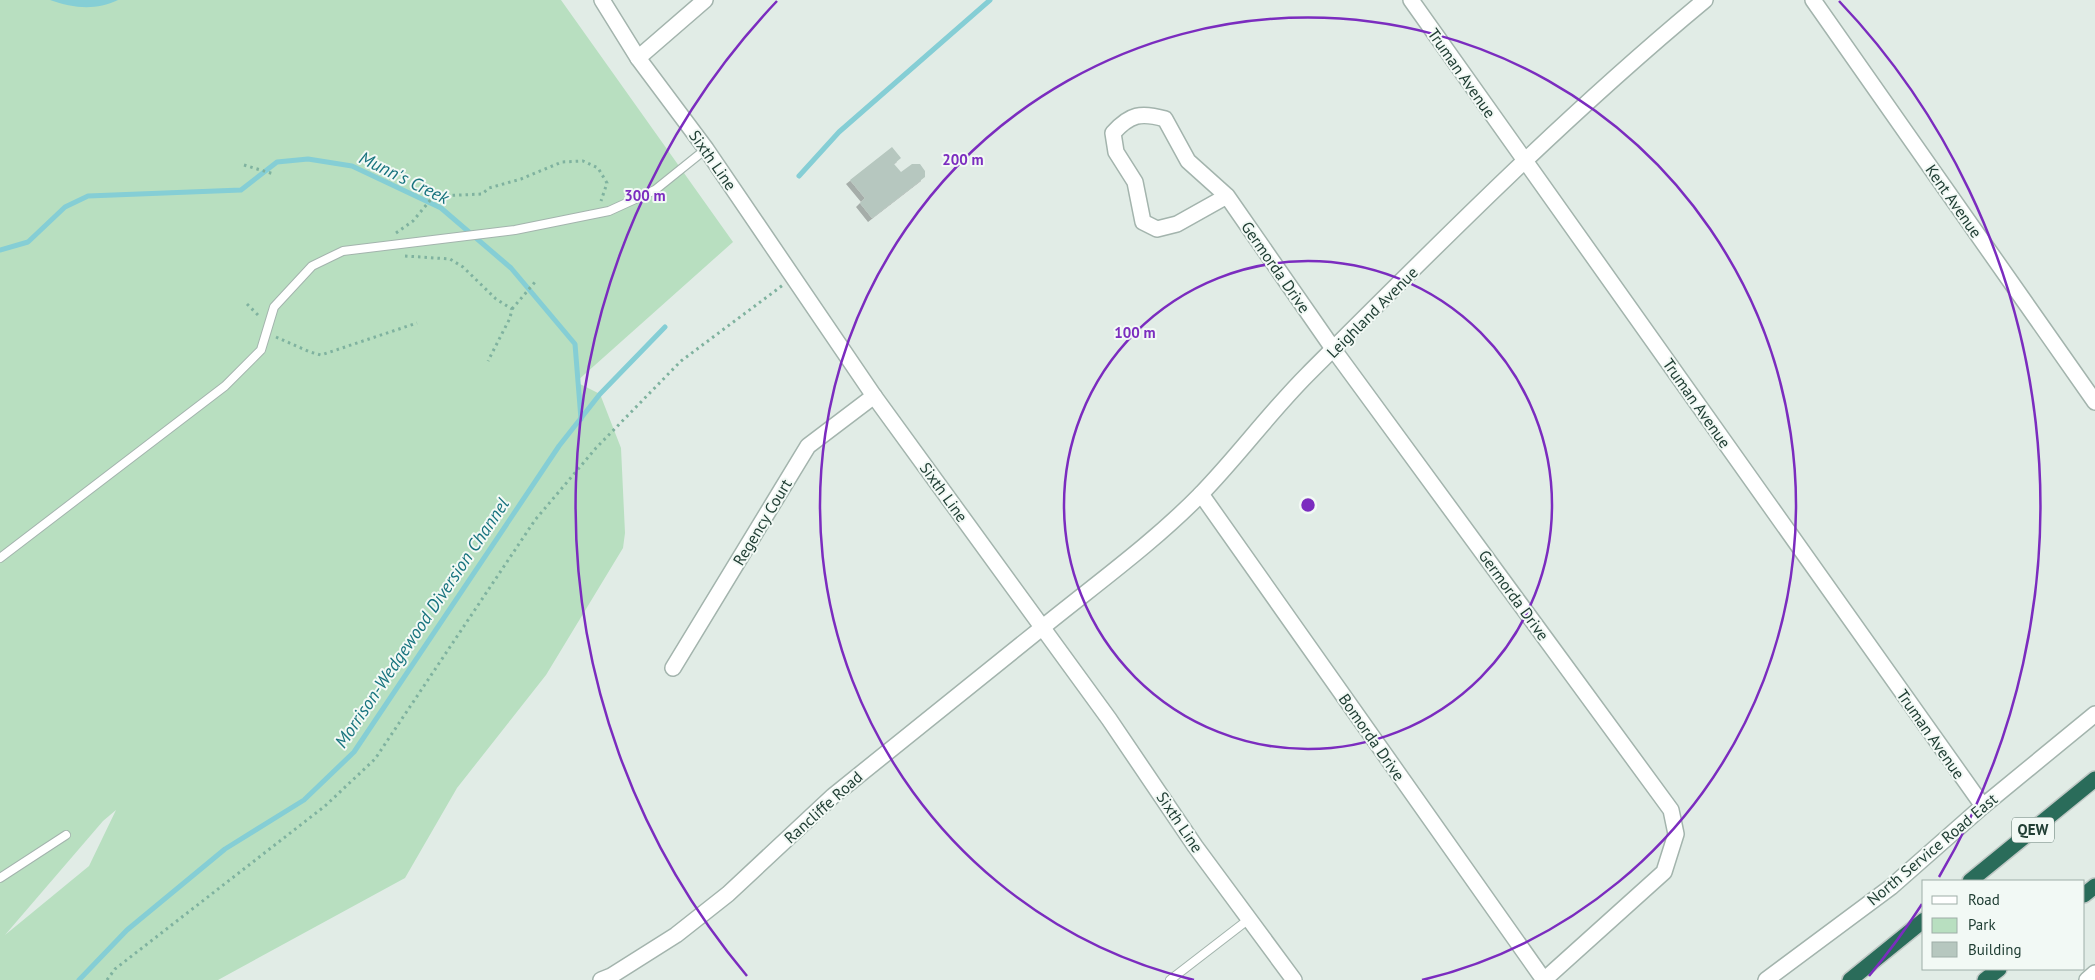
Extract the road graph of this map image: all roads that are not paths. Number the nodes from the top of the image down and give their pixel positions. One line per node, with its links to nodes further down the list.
1 (602, 0): 6 (street, Sixth Line)
2 (705, 0): 6 (street)
3 (1411, 0): 8 (street, Truman Avenue)
4 (1705, 0): 8 (street, Leighland Avenue)
5 (1814, 0): 12 (street, Kent Avenue)
6 (638, 58): 7 (street, Sixth Line)
7 (706, 149): 11 (street, Sixth Line); 14 (lane)
8 (1524, 161): 10 (street, Leighland Avenue); 19 (street, Truman Avenue)
9 (1227, 196): 9 (street, Germorda Drive); 10 (street, Germorda Drive)
10 (1334, 350): 13 (street, Leighland Avenue); 32 (street, Germorda Drive)
11 (874, 396): 15 (street, Sixth Line); 16 (street, Regency Court)
12 (2095, 402)
13 (1201, 494): 15 (street, Leighland Avenue); 32 (street, Bomorda Drive)
14 (0, 558)
15 (1042, 627): 25 (street, Sixth Line); 29 (street, Rancliffe Road)
16 (673, 668)
17 (2095, 714): 19 (street, North Service Road East)
18 (2095, 779): 22 (highway, QEW)
19 (1983, 806): 33 (street, North Service Road East)
20 (66, 835): 21 (lane)
21 (0, 878)
22 (1971, 880)
23 (2095, 886): 24 (highway)
24 (2085, 894)
25 (1249, 919): 30 (lane); 31 (street, Sixth Line)
26 (1922, 922): 34 (highway)
27 (1997, 970): 35 (highway)
28 (2095, 973): 36 (street)
29 (601, 980)
30 (1170, 980)
31 (1294, 980)
32 (1544, 980)
33 (1766, 980)
34 (1850, 980)
35 (1986, 980)
36 (2087, 980)

